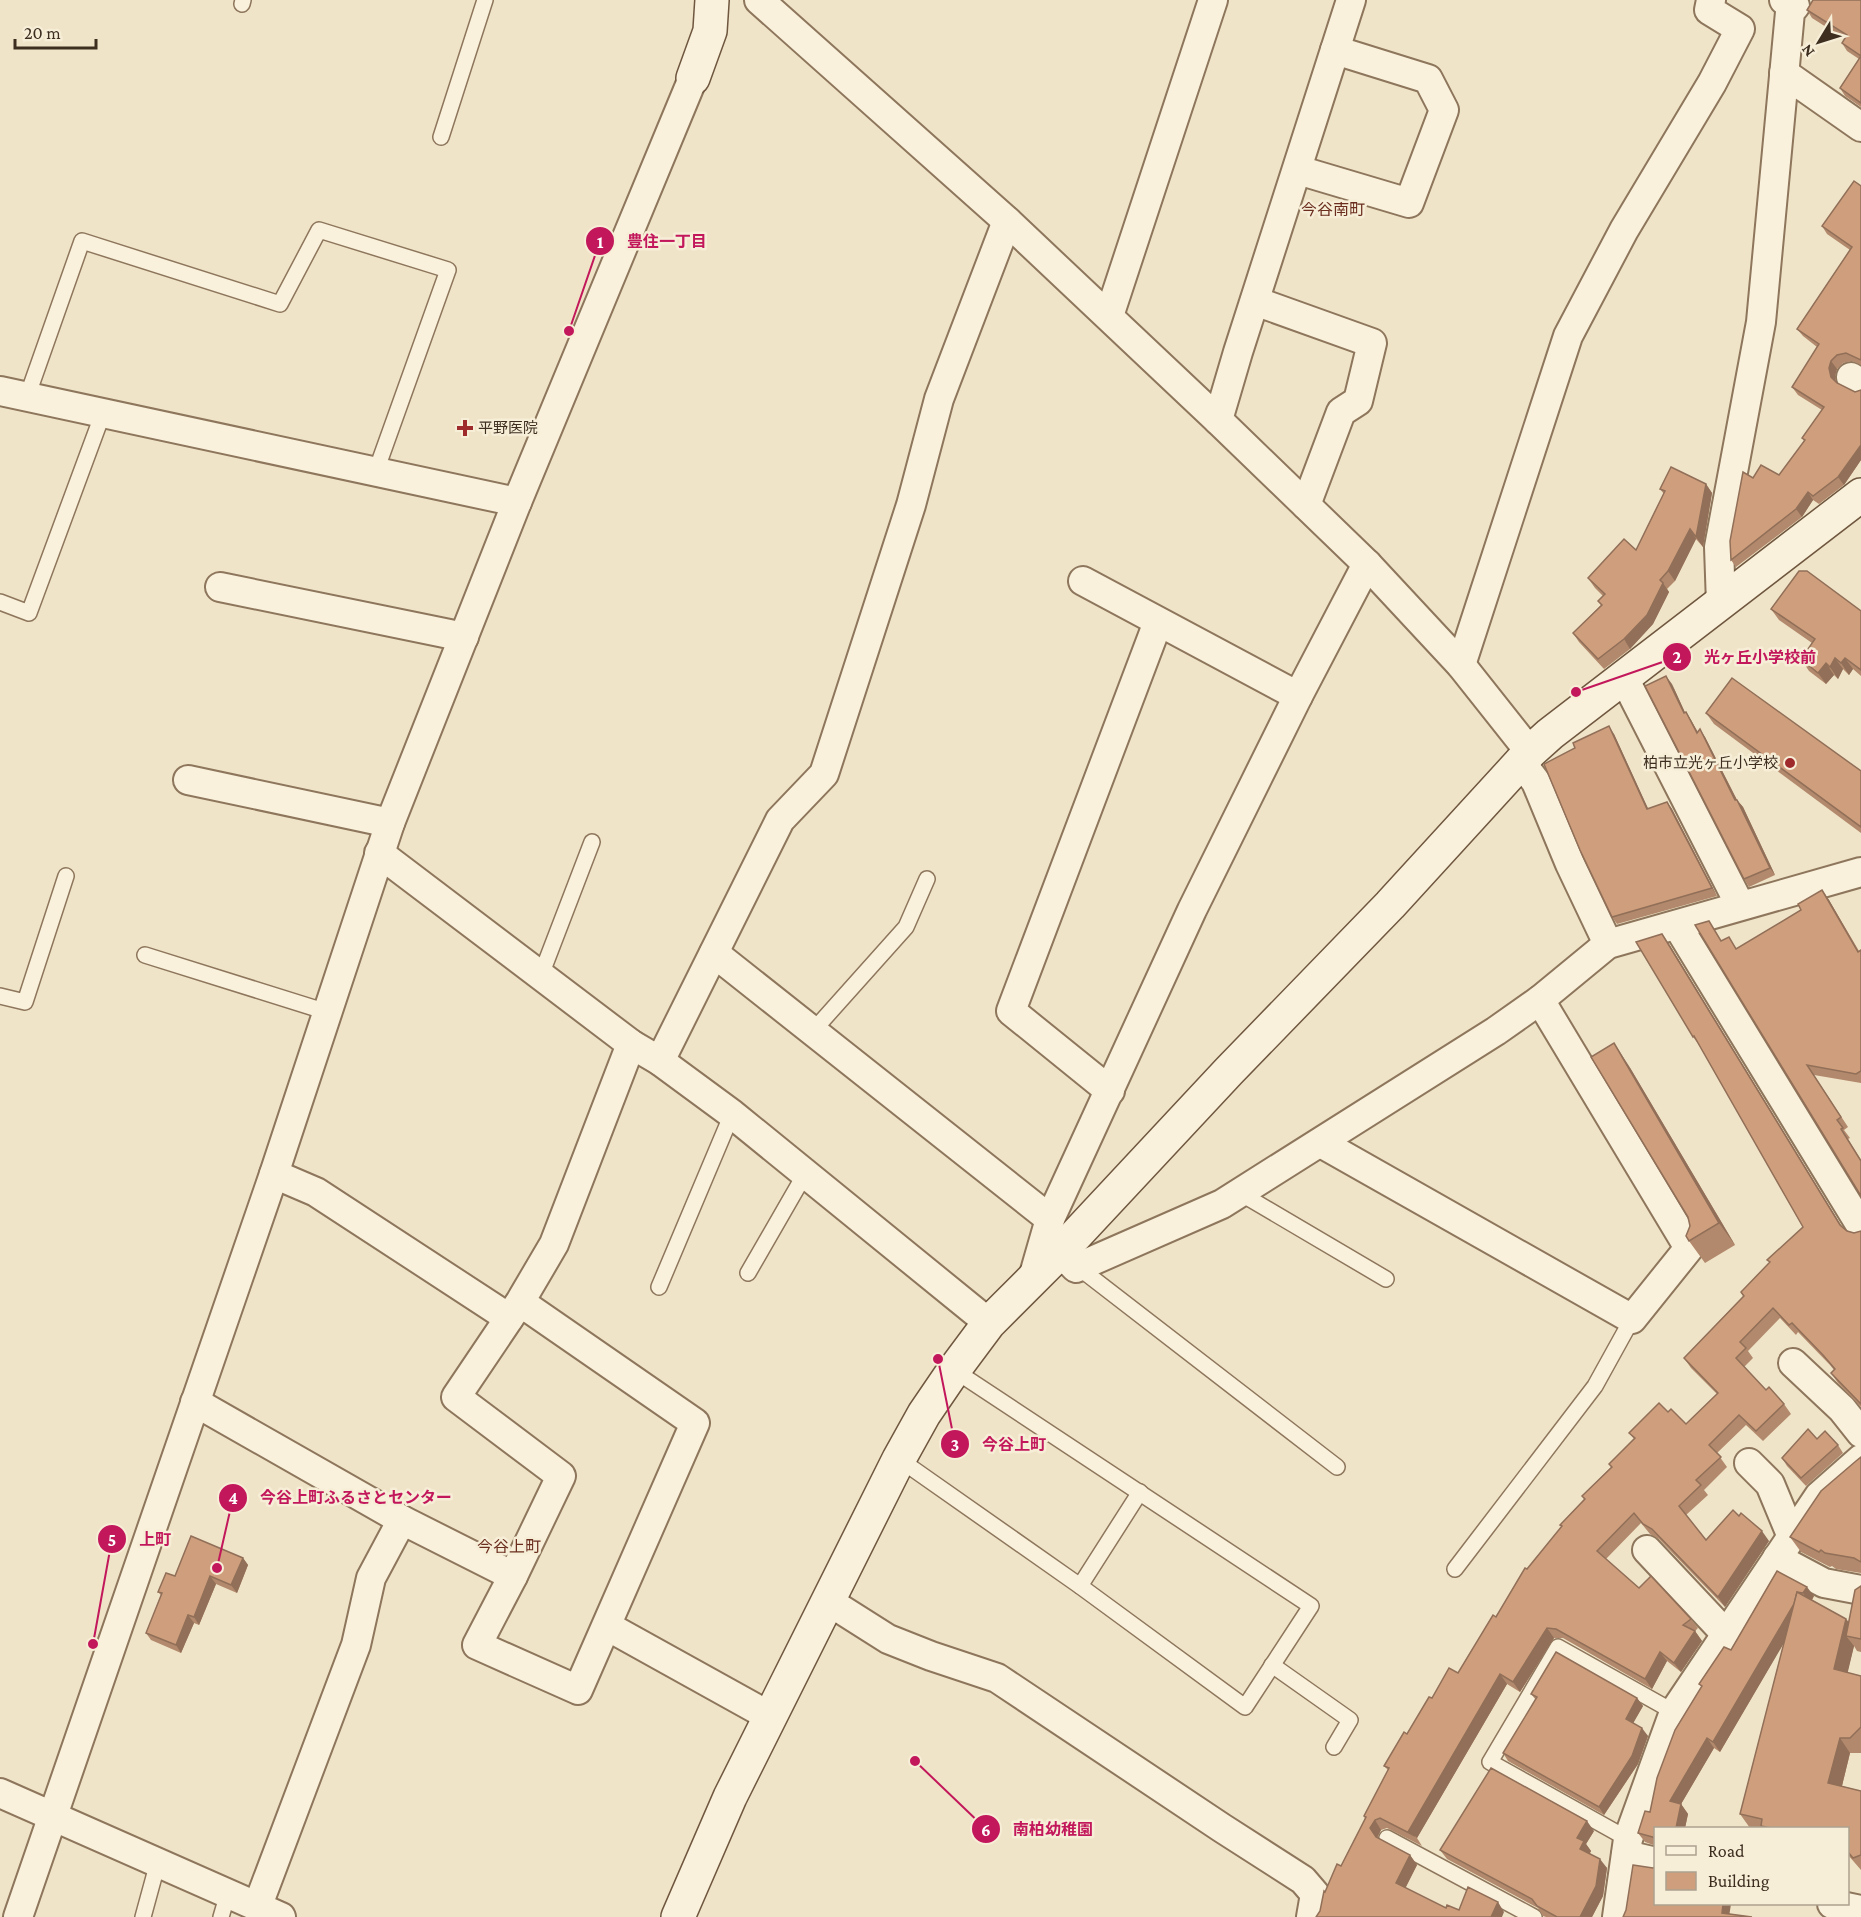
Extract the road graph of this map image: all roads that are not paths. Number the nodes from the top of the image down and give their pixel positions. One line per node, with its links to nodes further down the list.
1 (484, 0): 12 (lane)
2 (712, 0): 10 (street)
3 (759, 0): 14 (street)
4 (1213, 0): 16 (street)
5 (1351, 0): 8 (street)
6 (1711, 0): 31 (street)
7 (1784, 0): 9 (street)
8 (1335, 50): 13 (street); 13 (street)
9 (1785, 73): 11 (street); 28 (street)
10 (693, 78): 22 (street)
11 (1861, 127)
12 (441, 137)
13 (1298, 170): 15 (street)
14 (1007, 221): 16 (street); 45 (street)
15 (1255, 301): 19 (street); 23 (street)
16 (1109, 316): 19 (street)
17 (14, 394): 18 (street); 20 (lane)
18 (103, 413): 20 (street); 27 (lane)
19 (1218, 420): 23 (street)
20 (376, 471): 22 (street)
21 (1861, 495): 28 (street)
22 (517, 502): 30 (street)
23 (1306, 504): 24 (street)
24 (1367, 564): 31 (street); 33 (street)
25 (1083, 581): 29 (street)
26 (220, 587): 30 (street)
27 (0, 602)
28 (1721, 604): 32 (street)
29 (1158, 622): 33 (street); 54 (street)
30 (464, 637): 36 (street)
31 (1461, 665): 34 (street)
32 (1624, 678): 34 (street); 42 (street)
33 (1298, 696): 54 (street)
34 (1525, 757): 44 (street); 62 (street)
35 (188, 780): 36 (street)
36 (390, 823): 38 (street)
37 (592, 842): 47 (lane)
38 (379, 853): 47 (street); 50 (street)
39 (66, 876): 48 (lane)
40 (927, 879): 51 (lane)
41 (1858, 879): 42 (street)
42 (1740, 905): 43 (street)
43 (1677, 925): 44 (street); 61 (street)
44 (1608, 944): 49 (street)
45 (714, 953): 51 (street); 53 (street)
46 (145, 955): 50 (lane)
47 (541, 975): 52 (street)
48 (0, 996)
49 (1540, 999): 56 (street); 68 (street)
50 (327, 1012): 57 (street)
51 (813, 1031): 60 (street)
52 (631, 1044): 53 (street); 67 (street)
53 (660, 1061): 55 (street)
54 (1110, 1091): 60 (street)
55 (732, 1114): 58 (street); 66 (lane)
56 (1321, 1143): 59 (street); 68 (street)
57 (274, 1174): 67 (street); 72 (street)
58 (805, 1174): 63 (lane); 69 (street)
59 (1240, 1193): 62 (street); 65 (lane)
60 (1050, 1219): 64 (street)
61 (1861, 1226)
62 (1069, 1260): 64 (street); 77 (lane)
63 (748, 1273)
64 (1033, 1279): 69 (street)
65 (1386, 1279)
66 (659, 1287)
67 (515, 1310): 83 (street); 87 (street)
68 (1632, 1319): 82 (lane)
69 (989, 1323): 71 (street)
70 (1793, 1363): 73 (street)
71 (954, 1370): 75 (street); 78 (lane)
72 (195, 1402): 79 (street); 94 (street)
73 (1861, 1433)
74 (1861, 1459): 80 (street)
75 (899, 1460): 84 (lane); 86 (street)
76 (1749, 1463): 80 (street)
77 (1337, 1467)
78 (1140, 1492): 84 (lane); 89 (lane)
79 (402, 1520): 83 (street); 102 (street)
80 (1784, 1547): 85 (street); 88 (street)
81 (1647, 1550): 88 (street)
82 (1455, 1569)
83 (513, 1576): 87 (street)
84 (1080, 1586): 89 (lane)
85 (1861, 1590)
86 (828, 1601): 91 (street); 106 (street)
87 (607, 1626): 91 (street)
88 (1726, 1634): 90 (street)
89 (1272, 1665): 92 (lane)
90 (1674, 1712): 96 (street); 96 (lane)
91 (771, 1717): 105 (street)
92 (1334, 1746)
93 (0, 1793): 94 (street)
94 (53, 1816): 98 (street); 103 (street)
95 (1387, 1838): 107 (lane)
96 (1627, 1847): 97 (street); 108 (street)
97 (1654, 1861)
98 (158, 1862): 99 (street); 104 (lane)
99 (224, 1905): 102 (street)
100 (1837, 1905): 101 (street)
101 (1861, 1910)
102 (269, 1911)
103 (18, 1917)
104 (143, 1917)
105 (678, 1917)
106 (1311, 1917)
107 (1534, 1917)
108 (1617, 1917)

